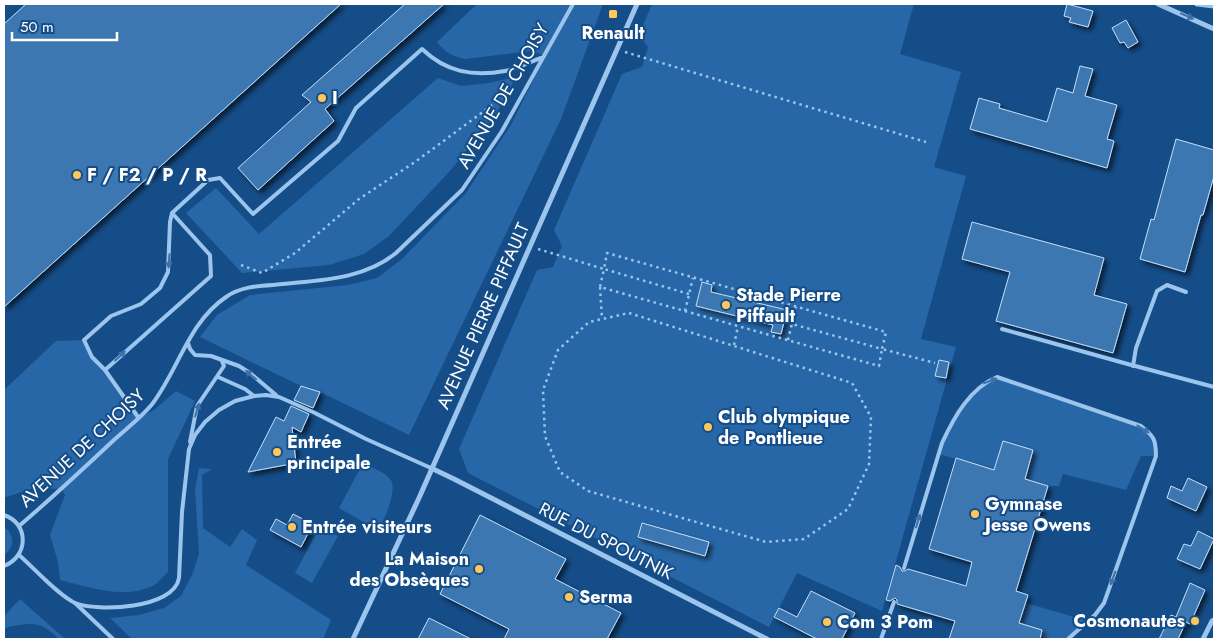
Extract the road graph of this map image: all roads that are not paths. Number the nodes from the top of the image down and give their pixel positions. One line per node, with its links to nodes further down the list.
1 (573, 4): 7 (lane, AVENUE DE CHOISY)
2 (637, 4): 21 (street, AVENUE PIERRE PIFFAULT)
3 (1158, 4): 6 (street, one-way to 6)
4 (1197, 4): 5 (street)
5 (1214, 6)
6 (1214, 30)
7 (541, 58): 8 (lane); 11 (lane, AVENUE DE CHOISY)
8 (172, 213): 14 (lane, one-way to 14); 14 (lane, one-way to 8)
9 (1186, 292): 13 (lane)
10 (1002, 329): 13 (lane)
11 (188, 342): 12 (lane); 19 (lane, AVENUE DE CHOISY)
12 (220, 360): 15 (lane); 18 (lane, one-way to 12)
13 (1133, 366): 16 (lane)
14 (105, 370): 19 (lane)
15 (218, 377): 17 (lane); 20 (lane, one-way to 15)
16 (1214, 386)
17 (254, 396): 18 (lane); 20 (lane)
18 (278, 396): 21 (lane)
19 (138, 417): 23 (lane, AVENUE DE CHOISY)
20 (189, 449): 27 (lane)
21 (431, 468): 31 (street, AVENUE PIERRE PIFFAULT); 32 (street, RUE DU SPOUTNIK)
22 (4, 515): 23 (lane)
23 (19, 526): 24 (lane)
24 (19, 555): 25 (lane); 27 (lane)
25 (4, 566)
26 (904, 568): 34 (lane, one-way to 34)
27 (73, 602): 30 (lane)
28 (894, 602): 33 (lane)
29 (1214, 620): 35 (street)
30 (113, 639)
31 (353, 639)
32 (768, 639)
33 (881, 639)
34 (1068, 639)
35 (1204, 639)

